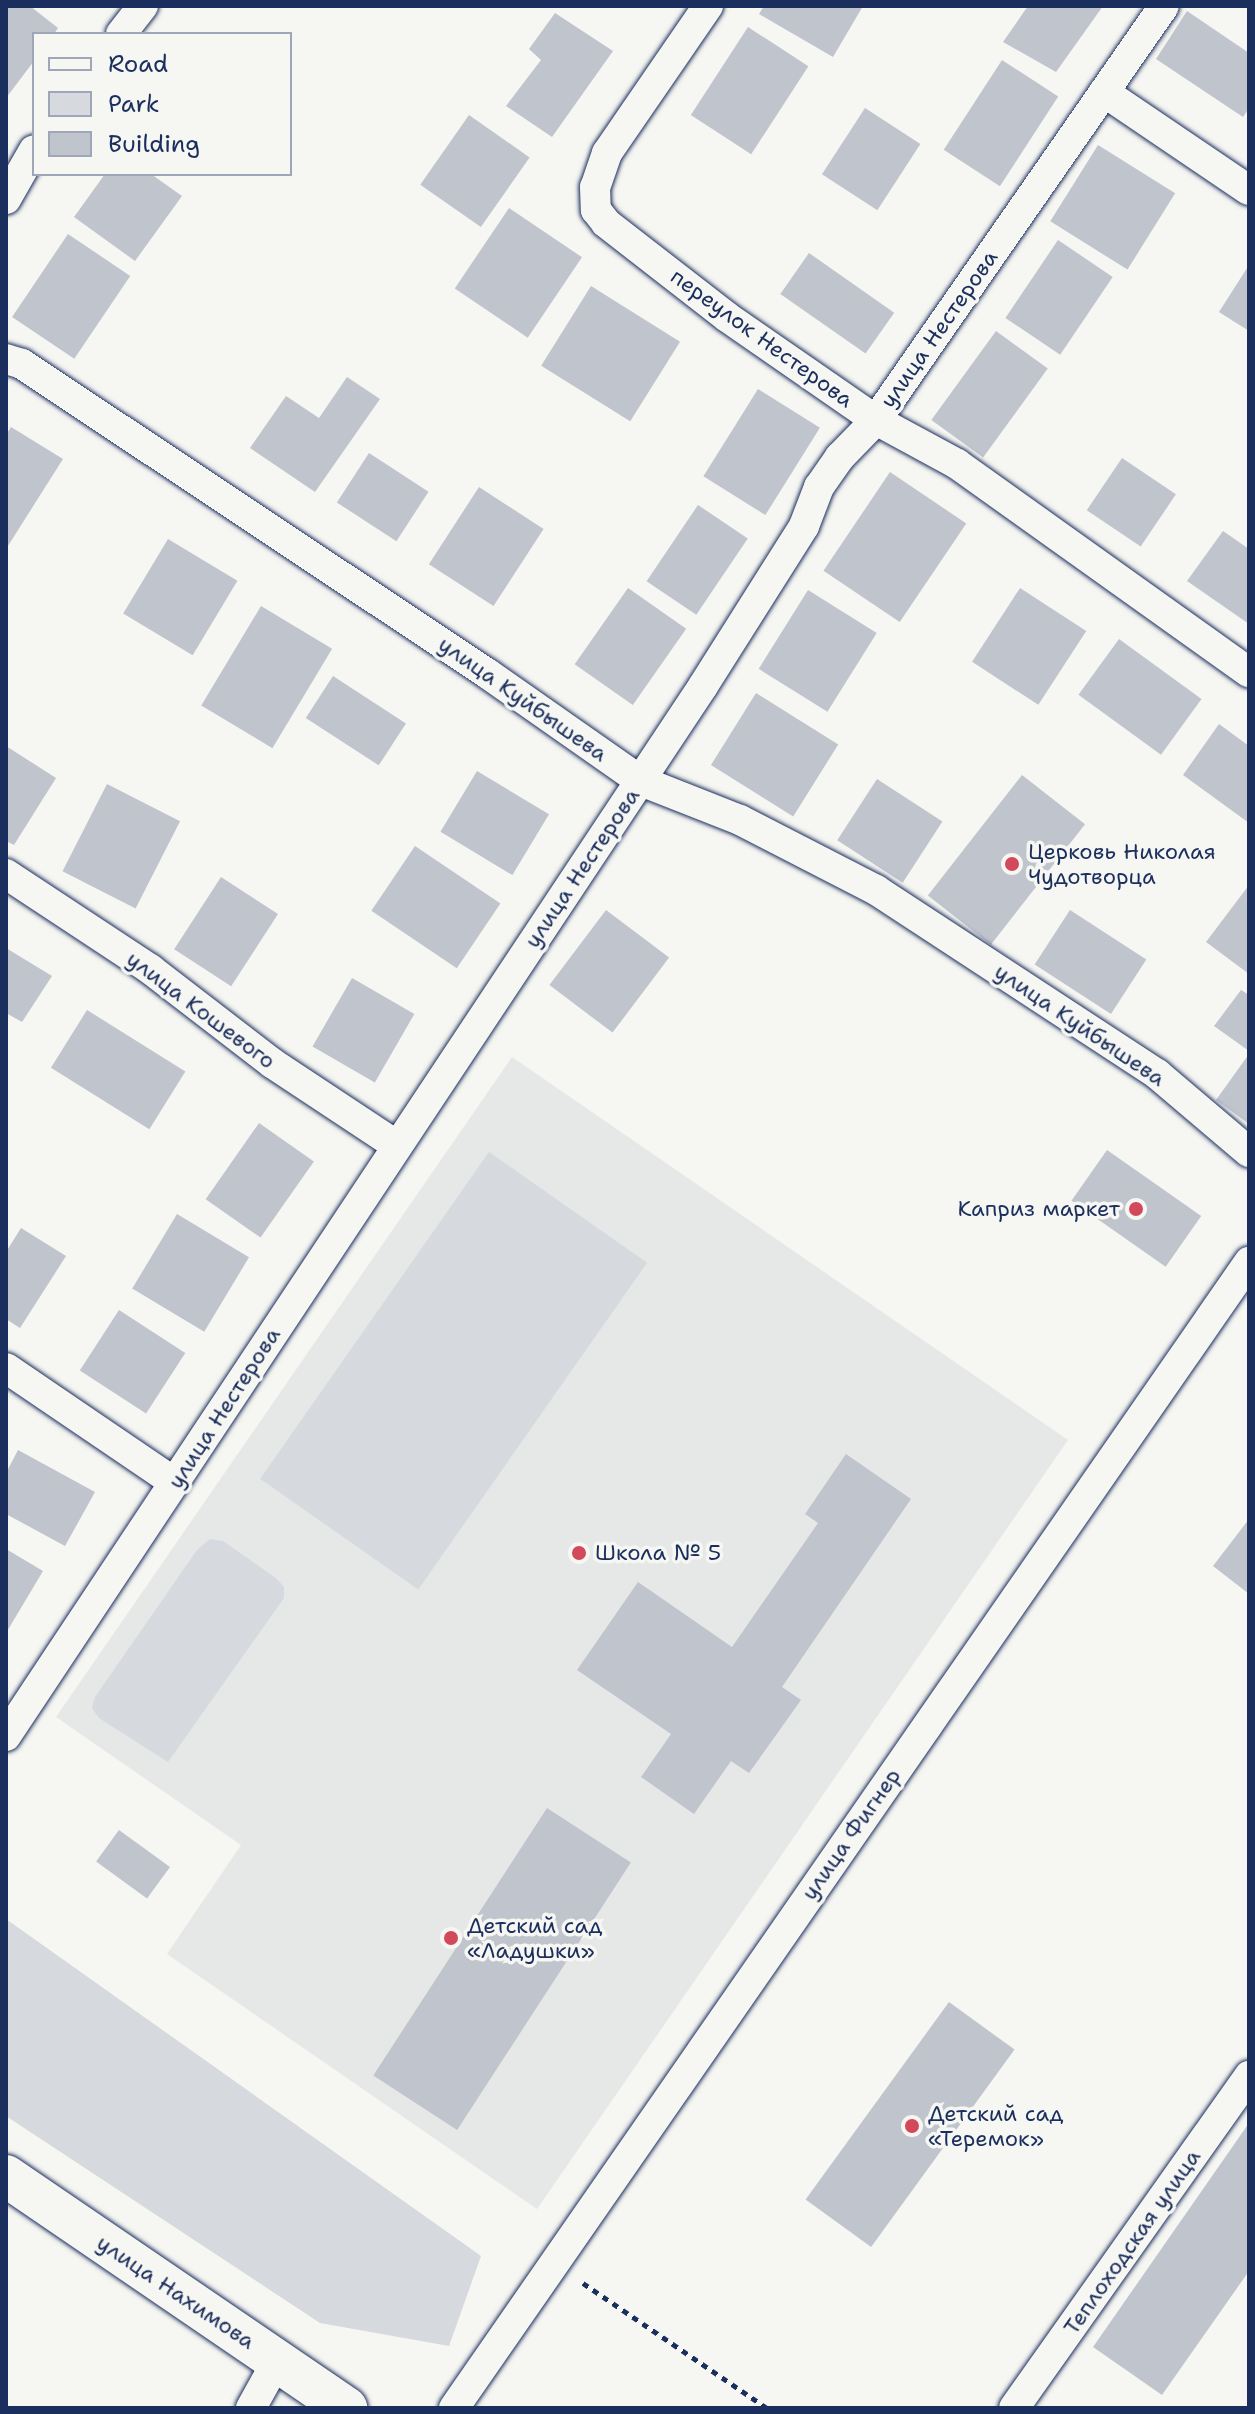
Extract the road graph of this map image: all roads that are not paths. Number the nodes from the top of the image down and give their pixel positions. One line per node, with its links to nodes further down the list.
1 (143, 6): 4 (street)
2 (708, 6): 10 (street, переулок Нестерова)
3 (1164, 6): 5 (street, улица Нестерова)
4 (123, 32)
5 (1104, 92): 7 (street); 10 (street, улица Нестерова)
6 (32, 154): 8 (street)
7 (1249, 190)
8 (6, 199)
9 (6, 359): 12 (street, улица Куйбышева)
10 (876, 420): 11 (street, переулок Нестерова); 12 (street, улица Нестерова)
11 (1249, 672)
12 (641, 781): 14 (street, улица Нестерова); 15 (street, улица Куйбышева)
13 (6, 874): 14 (street, улица Кошевого)
14 (396, 1145): 18 (street, улица Нестерова)
15 (1249, 1152)
16 (1249, 1262): 25 (street, улица Фигнер)
17 (6, 1368): 18 (street)
18 (175, 1483): 19 (street, улица Нестерова)
19 (6, 1736)
20 (1249, 2076): 26 (street, Теплоходская улица)
21 (6, 2176): 22 (main road, улица Нахимова)
22 (277, 2361): 23 (street); 24 (main road, улица Нахимова)
23 (251, 2408)
24 (346, 2408)
25 (454, 2408)
26 (1014, 2408)

